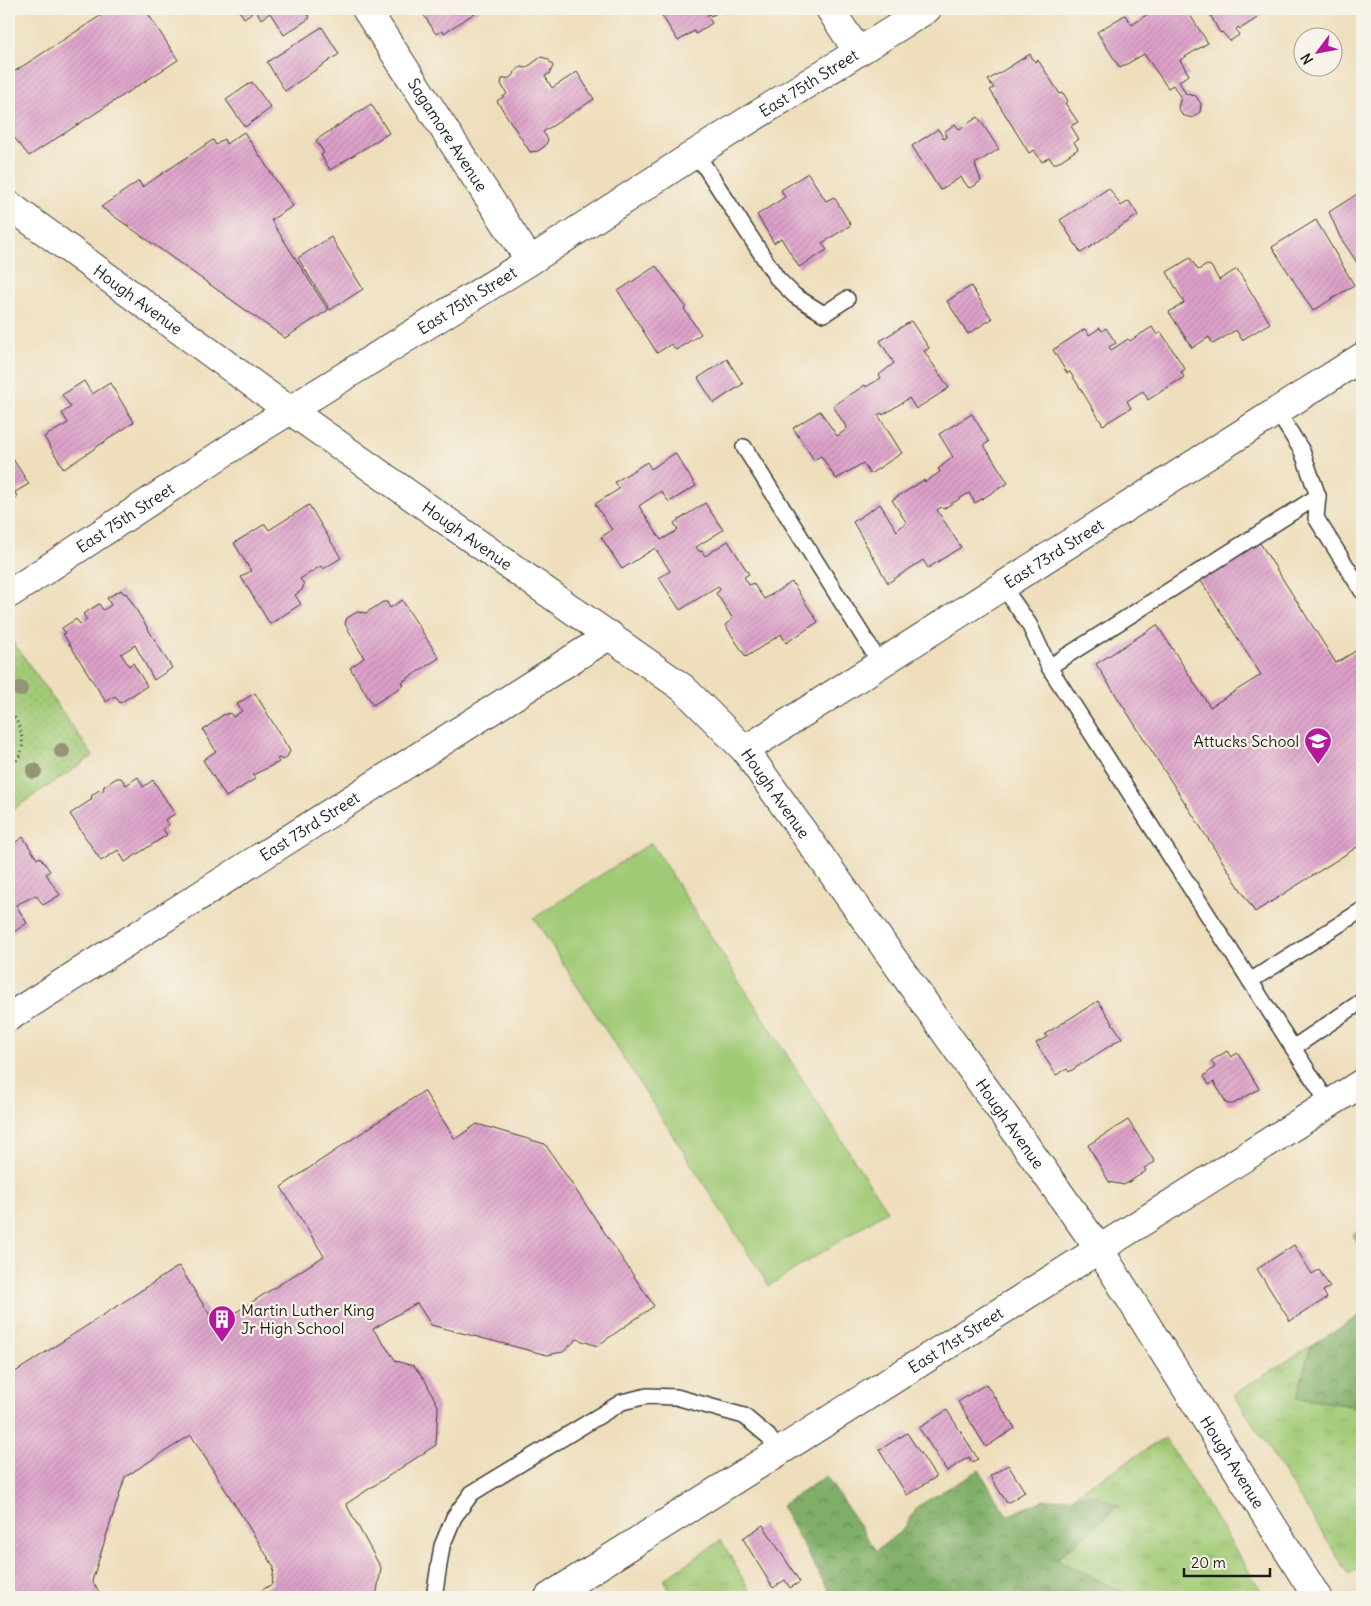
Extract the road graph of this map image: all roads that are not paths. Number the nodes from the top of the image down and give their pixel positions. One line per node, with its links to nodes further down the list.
1 (366, 9): 7 (street, Sagamore Avenue)
2 (830, 9): 4 (street)
3 (927, 9): 4 (street, East 75th Street)
4 (858, 52): 5 (street, East 75th Street)
5 (696, 153): 7 (street, East 75th Street); 8 (lane)
6 (9, 205): 10 (street, Hough Avenue)
7 (530, 261): 10 (street, East 75th Street)
8 (846, 299)
9 (1362, 357): 11 (street, East 73rd Street)
10 (291, 410): 16 (street, East 75th Street); 17 (street, Hough Avenue)
11 (1277, 411): 13 (lane); 14 (street, East 73rd Street)
12 (744, 447): 18 (lane)
13 (1318, 496): 15 (lane); 19 (lane)
14 (1002, 585): 18 (street, East 73rd Street); 19 (lane)
15 (1362, 591)
16 (9, 594)
17 (610, 635): 20 (street, Hough Avenue); 24 (street, East 73rd Street)
18 (880, 663): 20 (street, East 73rd Street)
19 (1048, 667): 22 (lane)
20 (745, 750): 28 (street, Hough Avenue)
21 (1362, 910): 22 (lane)
22 (1250, 981): 25 (lane)
23 (1362, 1001): 25 (lane)
24 (9, 1017)
25 (1293, 1048): 27 (lane)
26 (1362, 1083): 27 (street, East 71st Street)
27 (1329, 1104): 28 (street, East 71st Street)
28 (1099, 1249): 29 (street, East 71st Street); 32 (street, Hough Avenue)
29 (779, 1452): 30 (street, East 71st Street); 31 (lane)
30 (560, 1594)
31 (434, 1597)
32 (1317, 1597)

